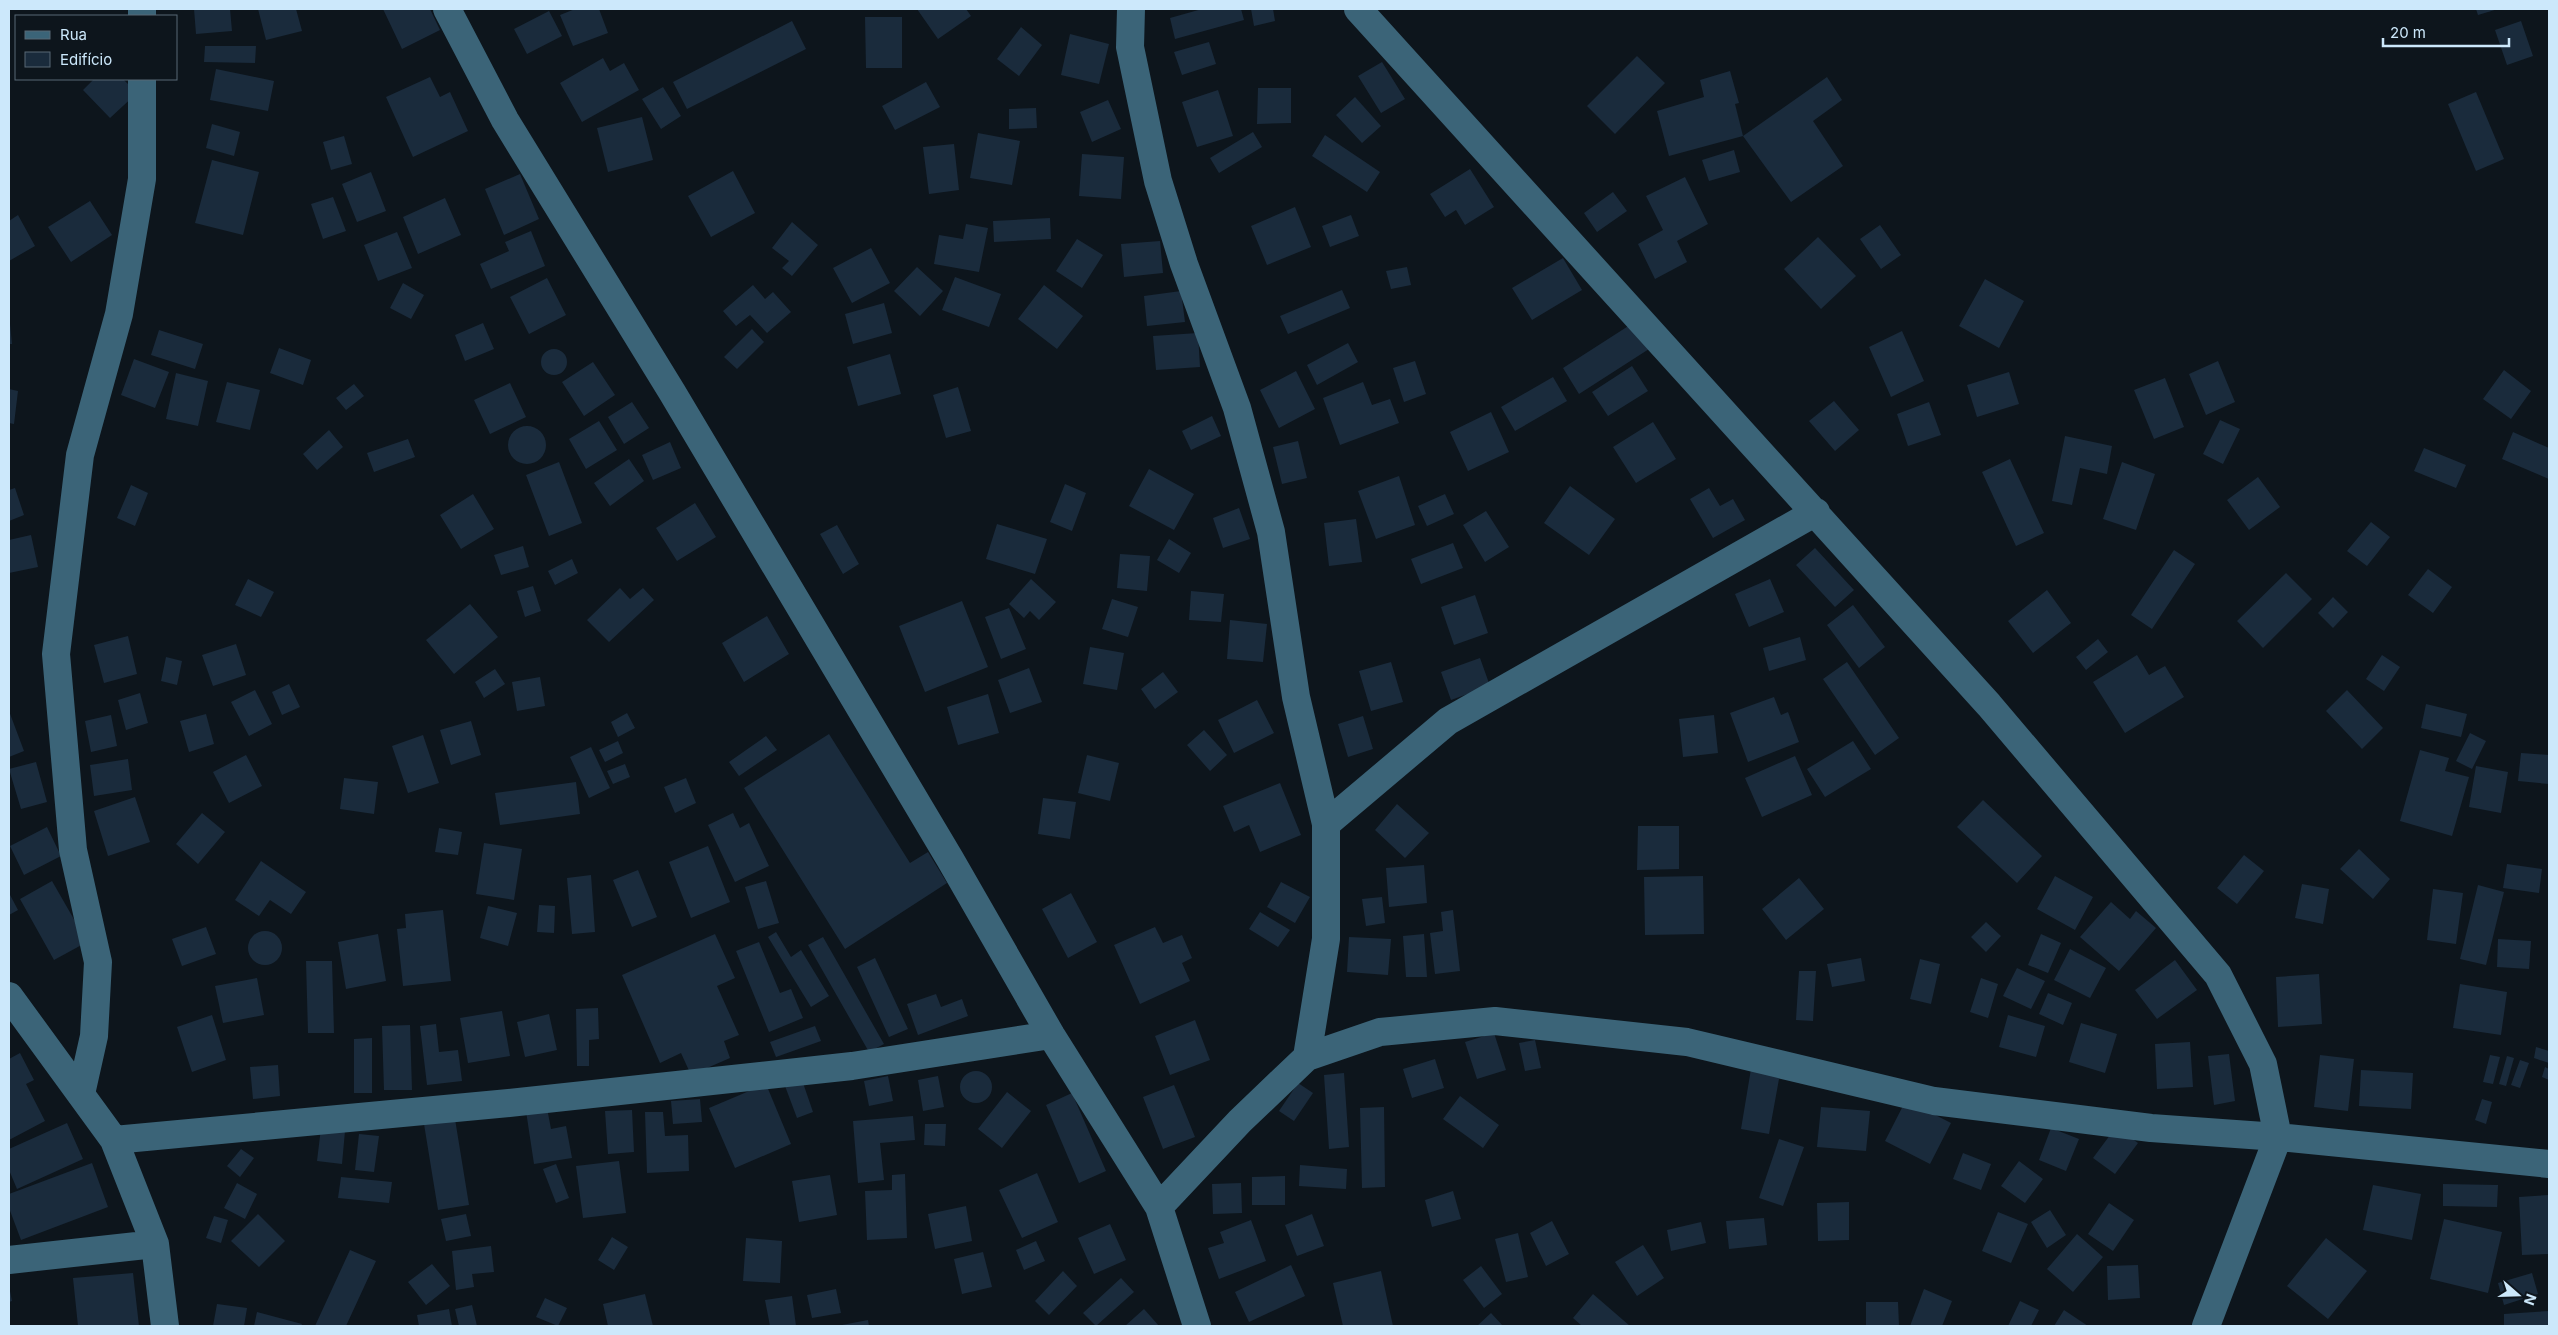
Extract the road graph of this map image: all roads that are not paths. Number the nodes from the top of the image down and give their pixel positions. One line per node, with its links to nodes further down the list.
1 (447, 9): 8 (street)
2 (1131, 9): 6 (street)
3 (1358, 9): 5 (street)
4 (142, 80): 10 (street)
5 (1816, 512): 6 (street); 11 (street)
6 (1326, 824): 9 (street)
7 (9, 996): 10 (street)
8 (1051, 1036): 12 (street); 14 (street)
9 (1307, 1057): 11 (street); 14 (street)
10 (81, 1094): 12 (street)
11 (2278, 1137): 13 (street); 19 (street)
12 (114, 1140): 15 (street)
13 (2549, 1164)
14 (1160, 1207): 18 (street)
15 (155, 1244): 16 (street); 17 (street)
16 (9, 1260)
17 (166, 1326)
18 (1197, 1326)
19 (2206, 1326)

